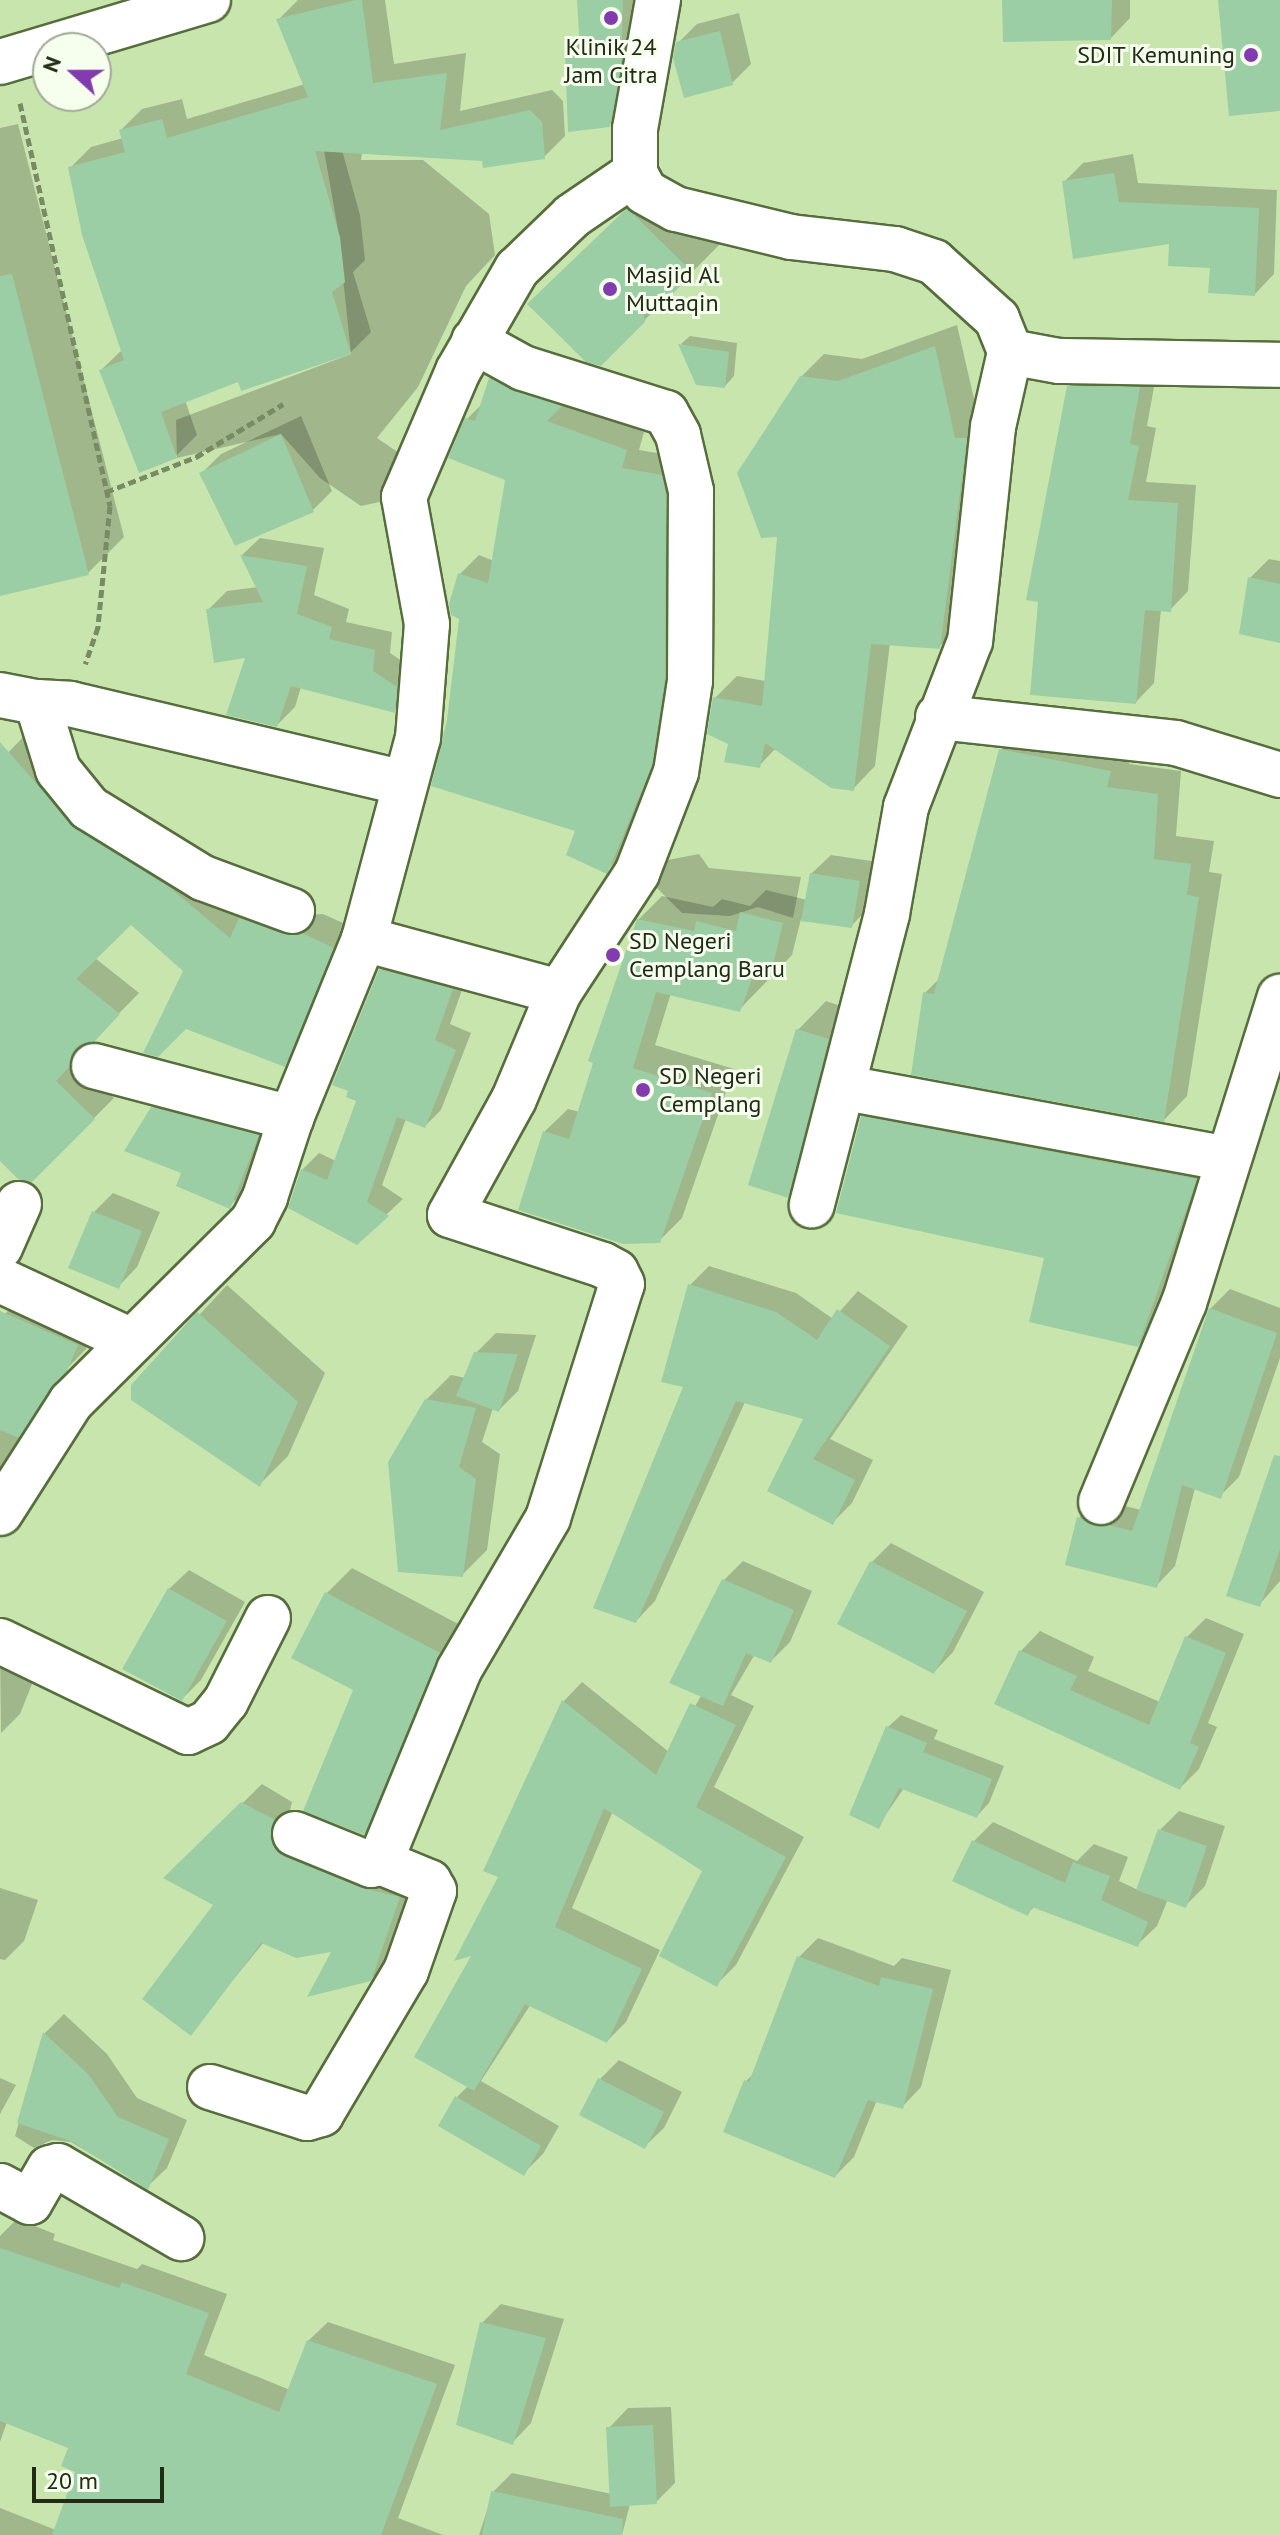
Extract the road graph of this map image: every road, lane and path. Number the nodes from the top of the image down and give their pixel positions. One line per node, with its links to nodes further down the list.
1 (208, 0): 3 (street)
2 (658, 0): 4 (street)
3 (4, 61): 9 (path)
4 (635, 173): 5 (street); 6 (street)
5 (474, 341): 13 (street); 16 (street)
6 (1010, 352): 7 (street); 11 (street)
7 (1280, 365)
8 (283, 404): 9 (path)
9 (106, 492): 10 (path)
10 (36, 700): 13 (street); 14 (street)
11 (938, 717): 12 (street); 19 (street)
12 (1280, 775)
13 (404, 783): 15 (street)
14 (292, 911)
15 (364, 939): 16 (street); 20 (street)
16 (559, 992): 32 (street)
17 (1280, 997): 21 (street)
18 (94, 1066): 20 (street)
19 (845, 1088): 21 (street); 23 (street)
20 (291, 1118): 26 (street)
21 (1227, 1159): 27 (street)
22 (19, 1204): 24 (street)
23 (812, 1205)
24 (0, 1247)
25 (0, 1280): 26 (street)
26 (129, 1340): 28 (street)
27 (1101, 1502)
28 (0, 1513)
29 (268, 1618): 30 (street)
30 (0, 1641)
31 (295, 1834): 32 (street)
32 (380, 1862): 33 (street)
33 (210, 2087)
34 (0, 2186): 35 (street)
35 (181, 2238)

